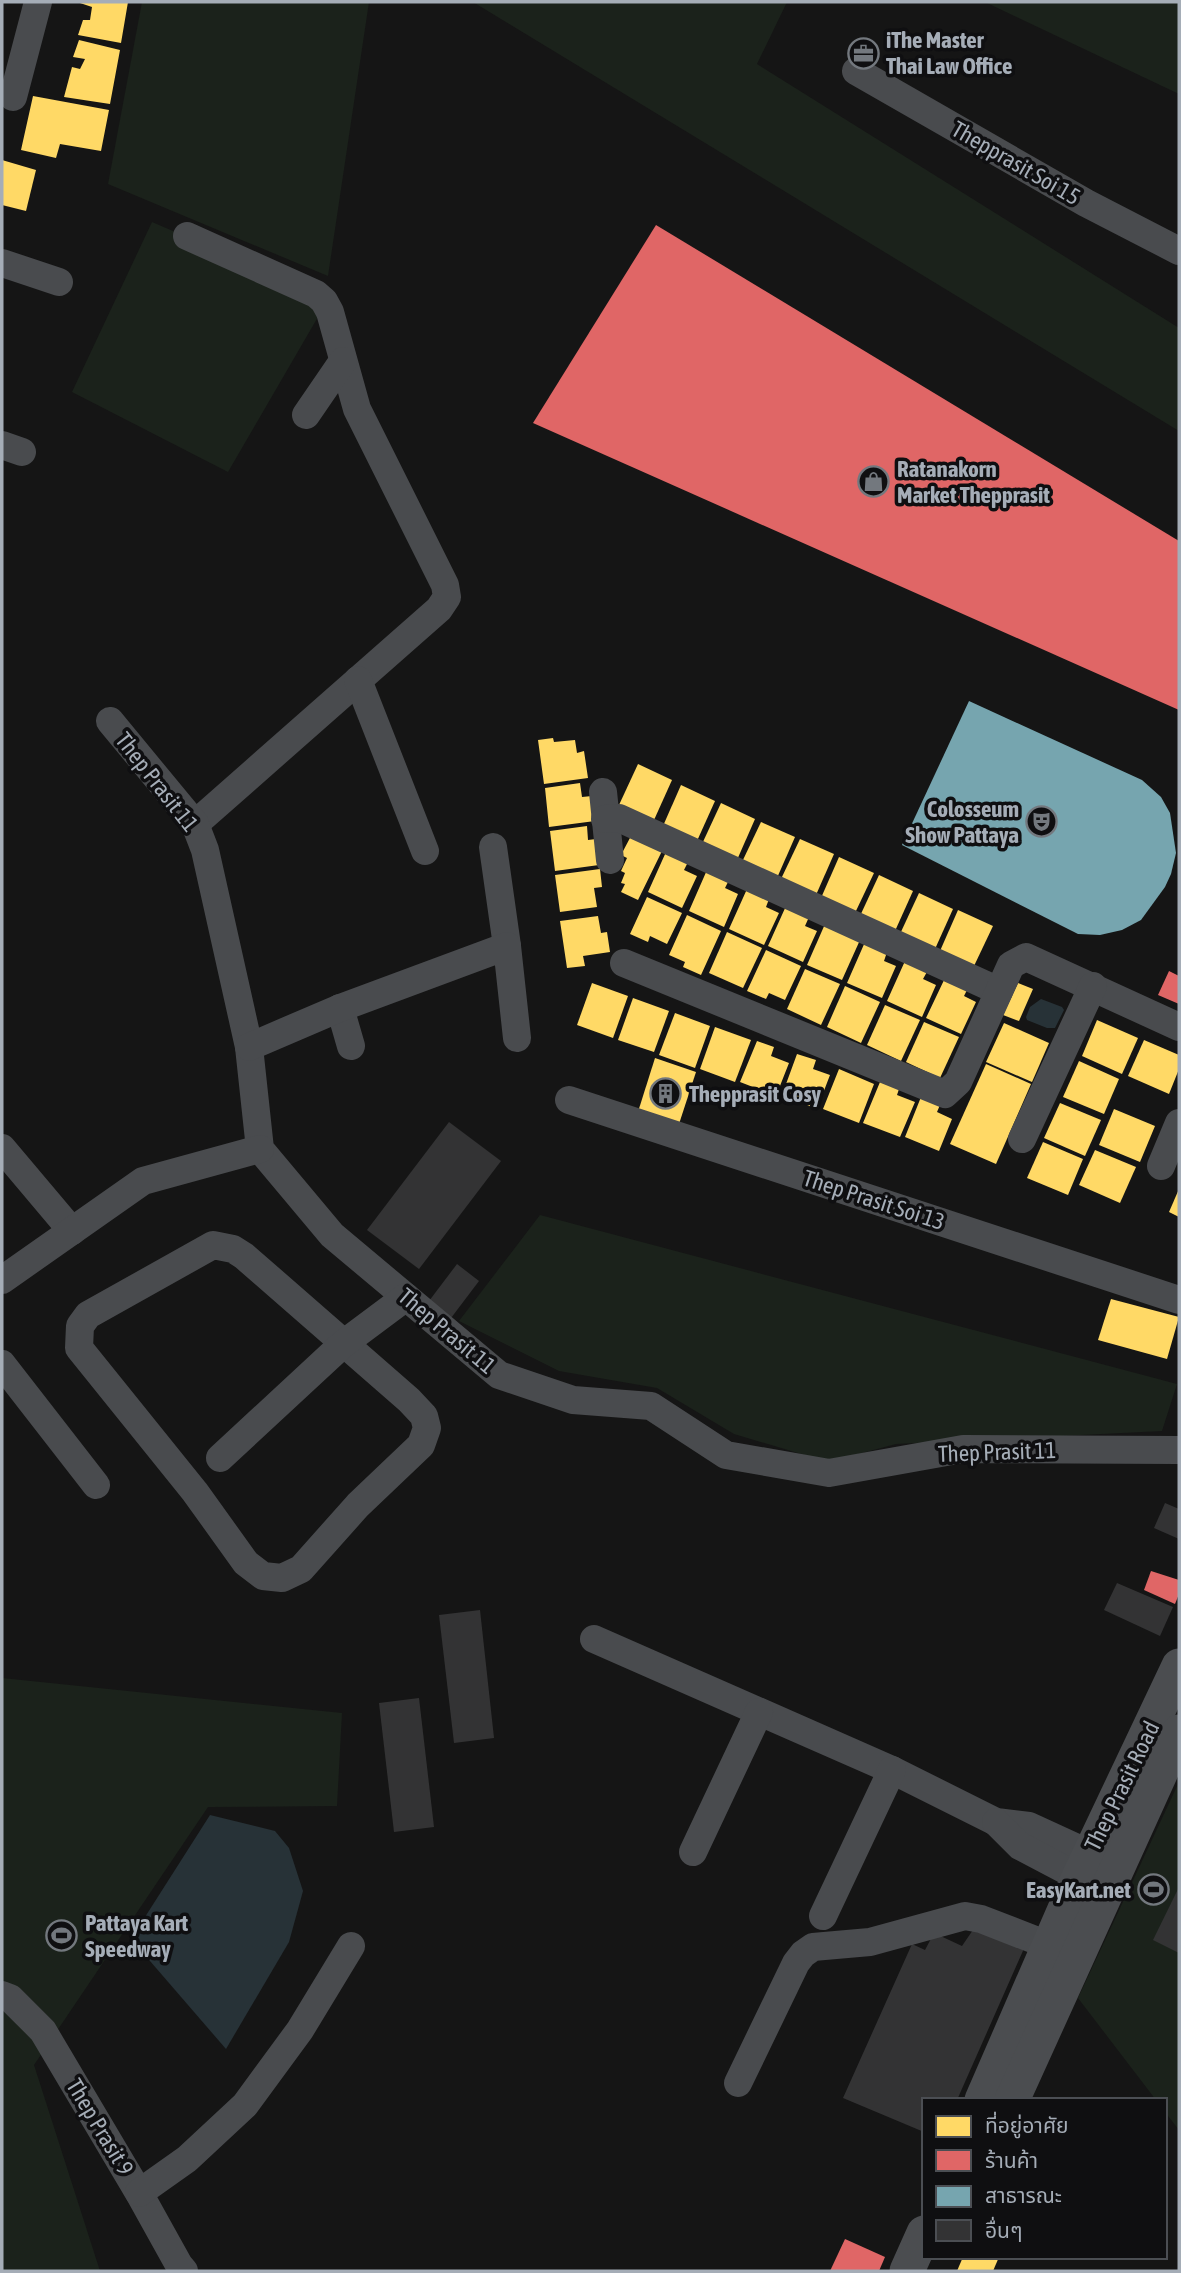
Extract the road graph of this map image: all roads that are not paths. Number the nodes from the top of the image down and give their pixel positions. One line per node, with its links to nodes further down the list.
1 (38, 2): 3 (street)
2 (856, 71): 5 (street, Thepprasit Soi 15)
3 (13, 97)
4 (187, 236): 8 (street)
5 (1179, 251)
6 (2, 263): 7 (street)
7 (59, 282)
8 (343, 361): 9 (street); 10 (street)
9 (306, 415)
10 (358, 680): 12 (street); 14 (street)
11 (110, 721): 12 (street, Thep Prasit 11)
12 (195, 824): 24 (street, Thep Prasit 11)
13 (493, 847): 16 (street)
14 (425, 851)
15 (610, 860): 19 (street)
16 (507, 946): 20 (street); 22 (street)
17 (624, 962): 19 (street)
18 (1093, 986): 19 (street); 21 (street); 27 (street)
19 (999, 991)
20 (340, 1008): 23 (street); 24 (street)
21 (1179, 1027)
22 (517, 1038)
23 (351, 1046)
24 (249, 1047): 29 (street, Thep Prasit 11)
25 (569, 1100): 34 (street, Thep Prasit Soi 13)
26 (1179, 1123): 30 (street)
27 (1022, 1139)
28 (2, 1148): 31 (street)
29 (260, 1149): 31 (street); 33 (street, Thep Prasit 11)
30 (1161, 1166)
31 (72, 1231): 32 (street)
32 (2, 1280)
33 (406, 1297): 35 (street); 37 (street, Thep Prasit 11)
34 (1179, 1300)
35 (343, 1344): 35 (street); 38 (street)
36 (2, 1364): 39 (street)
37 (1179, 1450)
38 (220, 1458)
39 (96, 1485)
40 (594, 1639): 42 (street)
41 (1179, 1666): 46 (main road, Thep Prasit Road)
42 (759, 1712): 44 (street); 45 (street)
43 (1179, 1732): 53 (main road, Thep Prasit Road)
44 (892, 1770): 46 (street); 47 (street)
45 (693, 1852)
46 (1084, 1865): 48 (main road, Thep Prasit Road)
47 (823, 1916)
48 (1048, 1945): 51 (street); 52 (main road, Thep Prasit Road)
49 (351, 1946): 54 (street)
50 (2, 1995): 54 (street, Thep Prasit 9)
51 (738, 2083)
52 (983, 2098)
53 (1013, 2098)
54 (139, 2193): 56 (street, Thep Prasit 9)
55 (922, 2237): 57 (main road)
56 (184, 2271)
57 (907, 2271)

